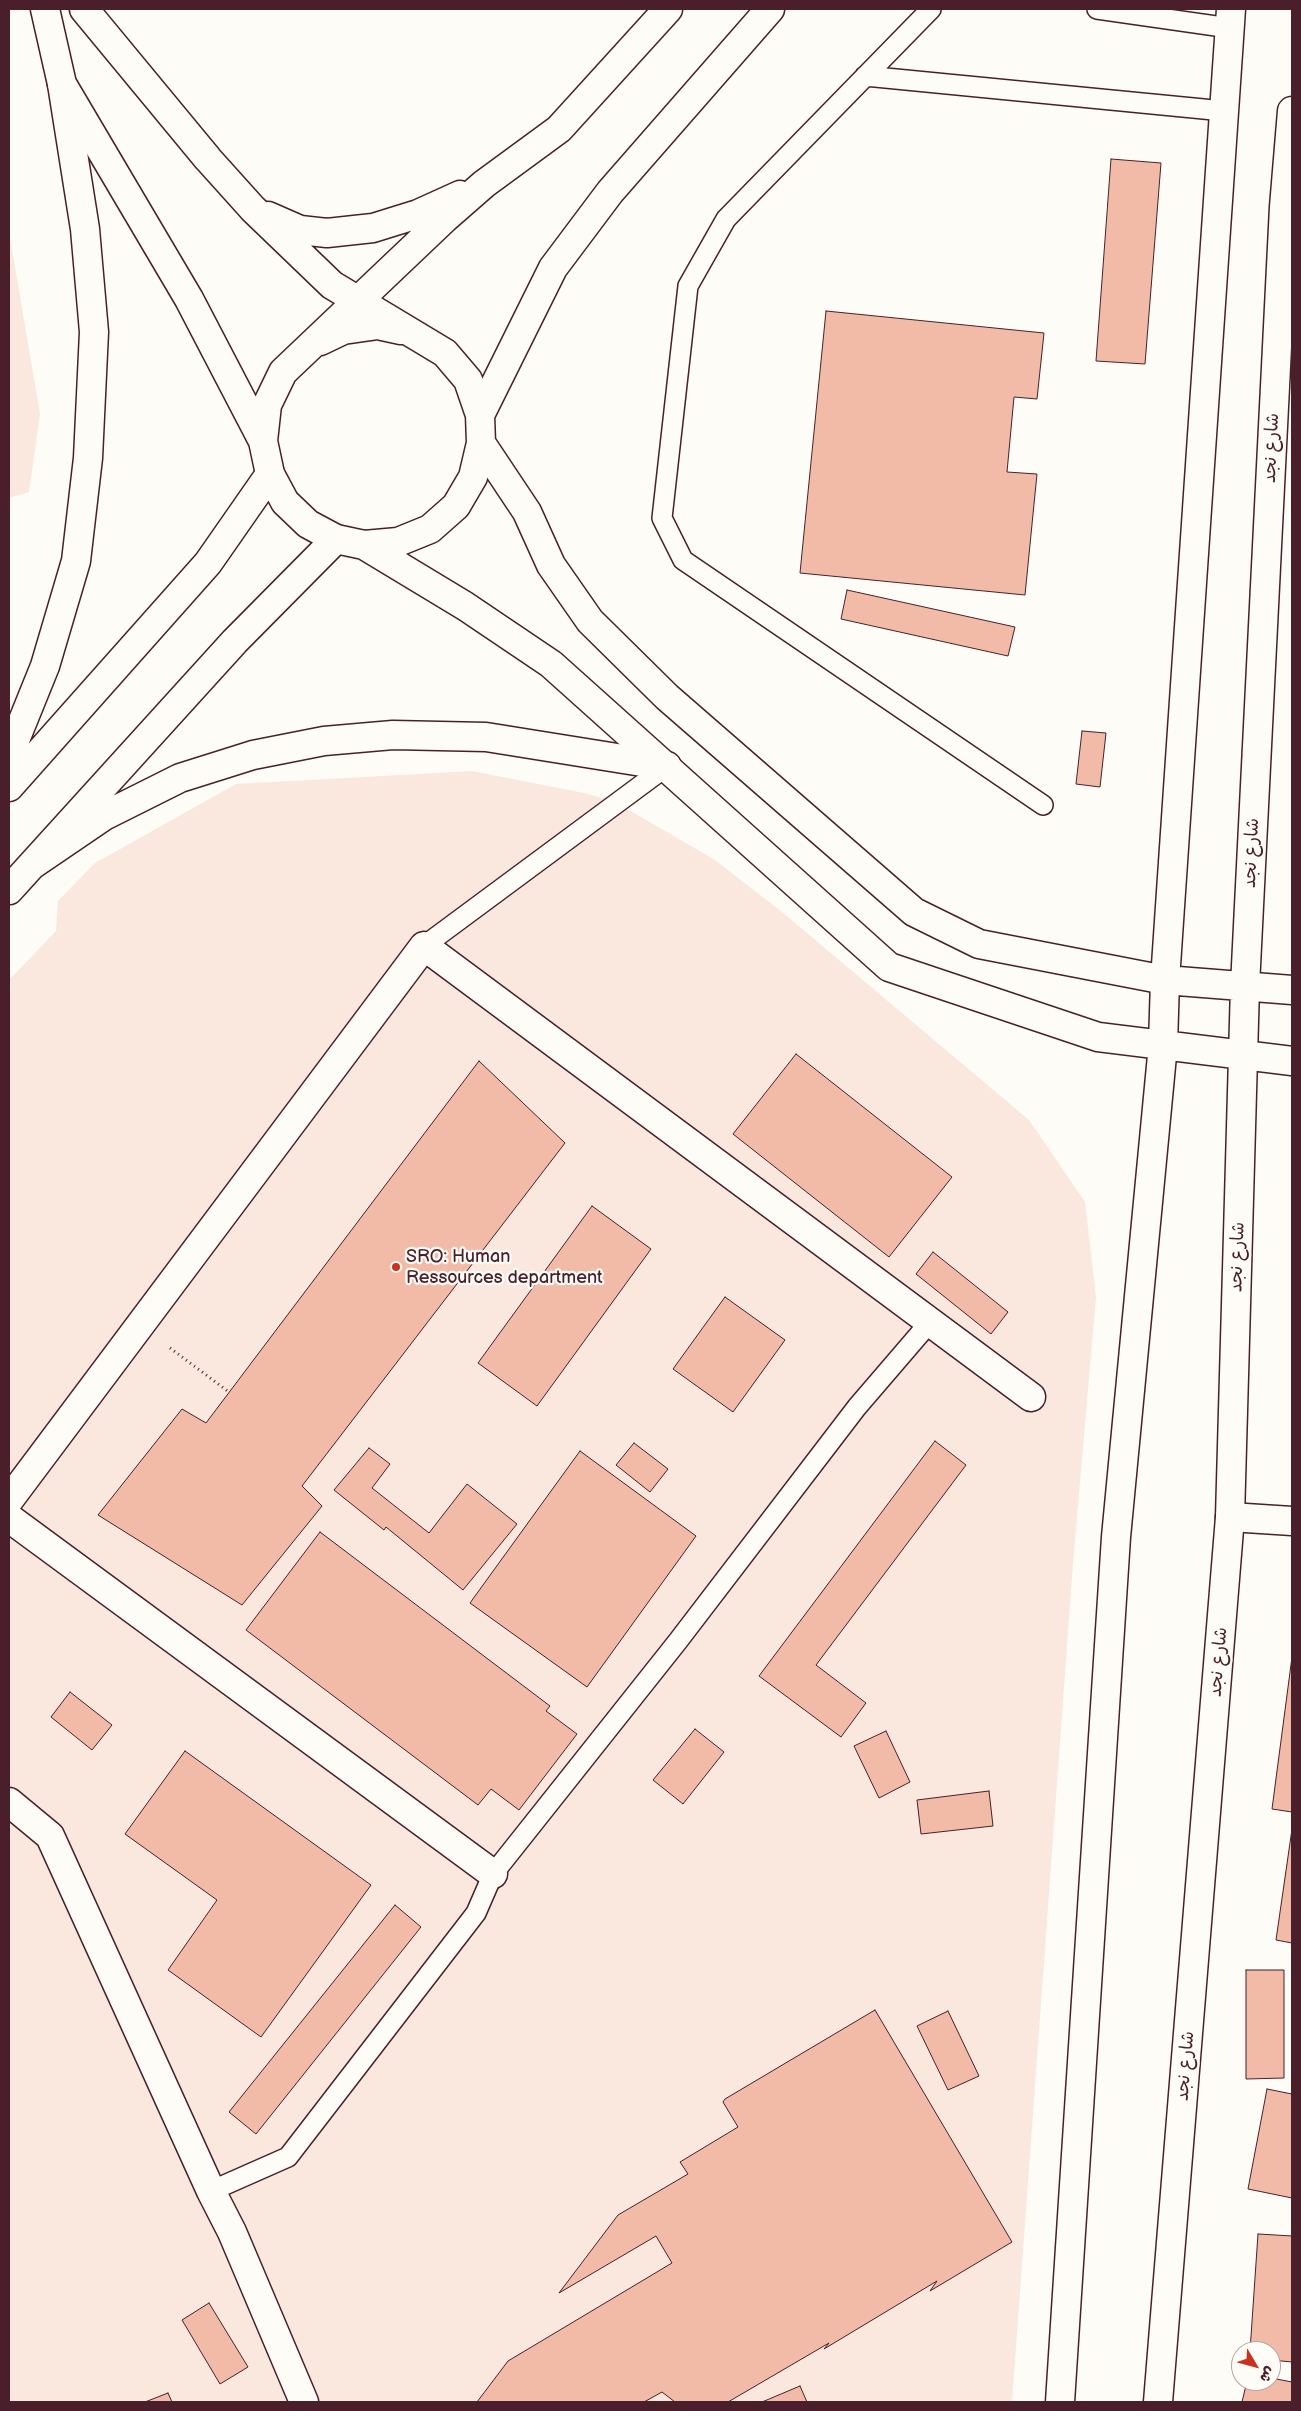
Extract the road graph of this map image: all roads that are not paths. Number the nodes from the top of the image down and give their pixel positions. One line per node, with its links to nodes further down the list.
1 (45, 9): 9 (street)
2 (84, 9): 13 (street)
3 (668, 9): 12 (street)
4 (770, 9): 17 (street)
5 (931, 9): 8 (lane)
6 (1097, 9): 7 (lane)
7 (1230, 18): 10 (street)
8 (865, 76): 10 (lane); 26 (lane)
9 (62, 84): 18 (street); 23 (street)
10 (1224, 111): 30 (street)
11 (1292, 111): 31 (street, شارع نجد)
12 (484, 184): 13 (street); 14 (street)
13 (253, 209): 14 (street)
14 (356, 301): 15 (street); 16 (street)
15 (414, 334): 16 (street); 17 (street)
16 (309, 346): 18 (street)
17 (480, 415): 19 (street)
18 (263, 441): 20 (street)
19 (482, 443): 22 (street); 30 (street)
20 (270, 474): 21 (street); 25 (street)
21 (336, 539): 22 (street); 27 (street)
22 (364, 545): 24 (street)
23 (9, 755)
24 (667, 766): 27 (street); 29 (lane); 33 (street)
25 (9, 787)
26 (1043, 805)
27 (32, 865): 28 (street)
28 (9, 890)
29 (424, 946): 36 (street); 38 (street)
30 (1165, 980): 31 (street); 33 (street)
31 (1245, 986): 32 (street); 34 (street, شارع نجد)
32 (1292, 990)
33 (1163, 1045): 34 (street); 46 (street)
34 (1244, 1055): 35 (street); 39 (street, شارع نجد)
35 (1292, 1061)
36 (930, 1322): 37 (street); 43 (lane)
37 (1031, 1397)
38 (9, 1500)
39 (1230, 1517): 41 (street); 47 (street, شارع نجد)
40 (9, 1518): 43 (street)
41 (1292, 1521)
42 (9, 1802): 44 (street)
43 (493, 1874): 44 (lane)
44 (211, 2192): 45 (street)
45 (304, 2402)
46 (1060, 2402)
47 (1158, 2402)

